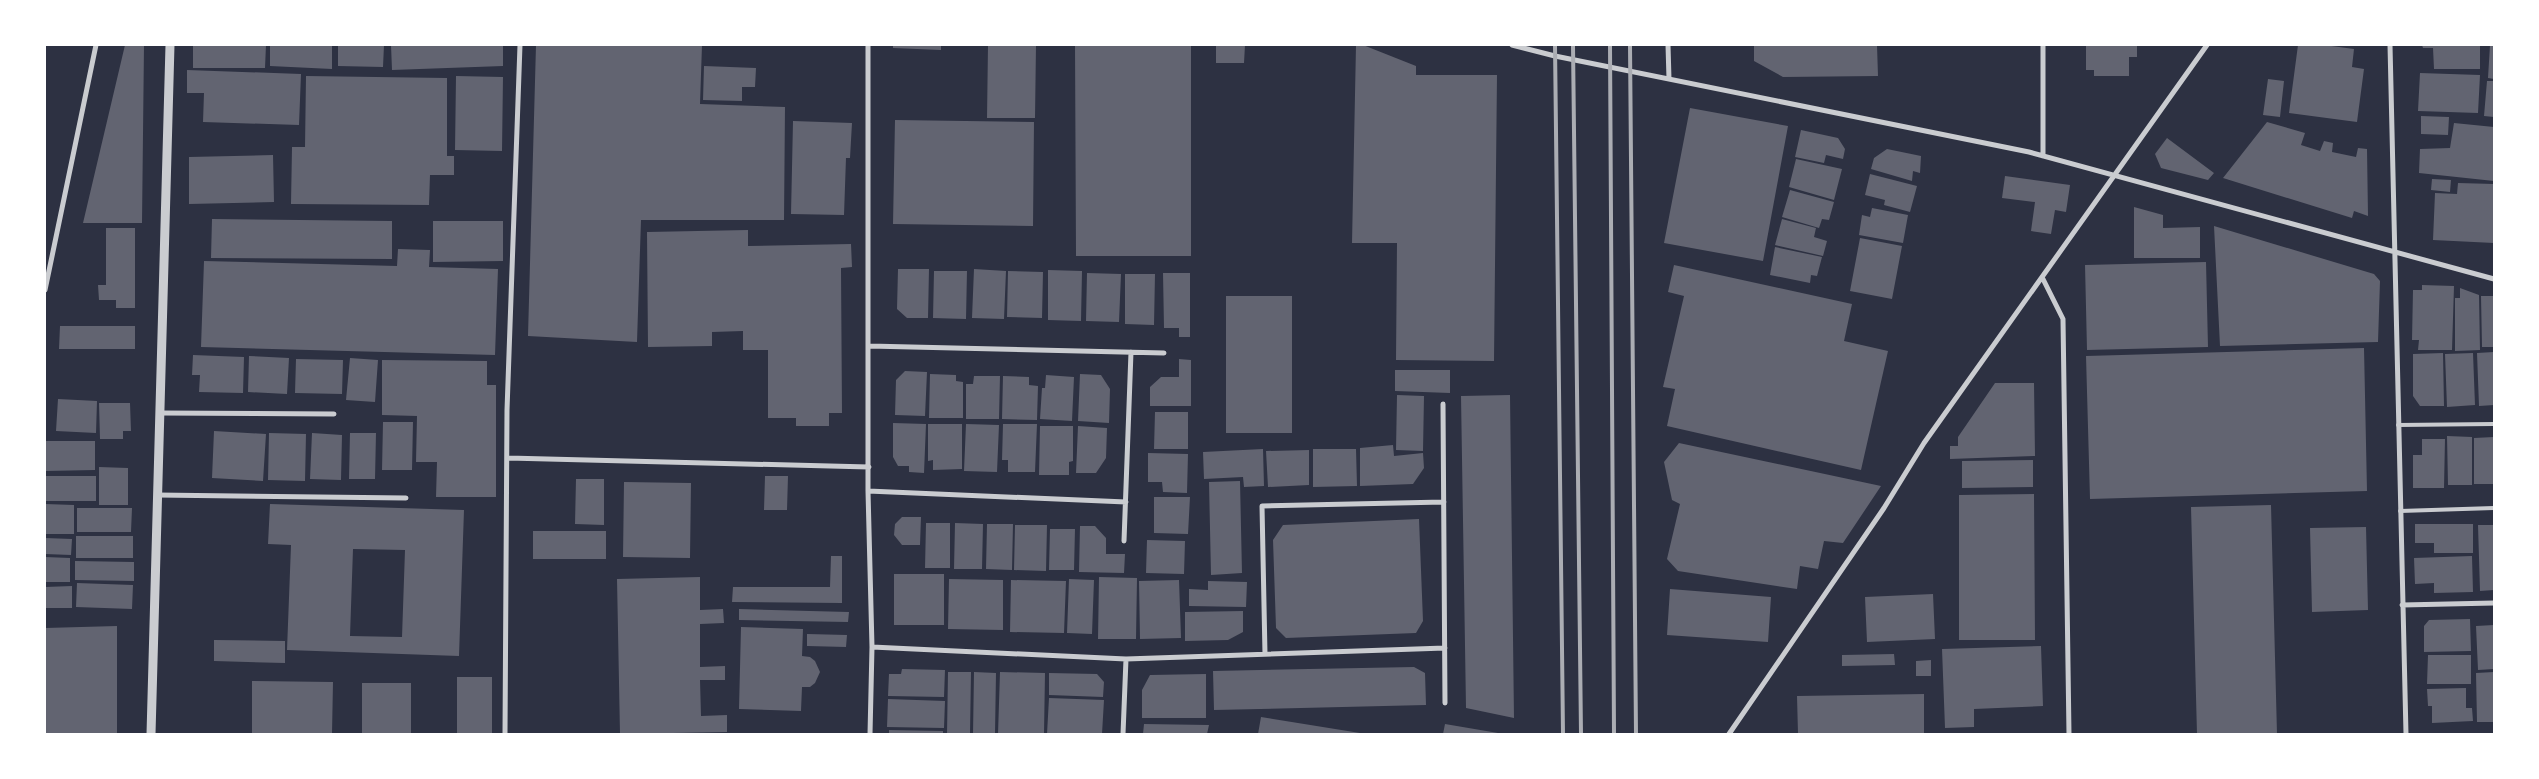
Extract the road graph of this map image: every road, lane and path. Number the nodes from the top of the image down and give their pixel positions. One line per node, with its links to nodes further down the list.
1 (96, 45): 16 (street)
2 (170, 45): 21 (street)
3 (520, 45): 25 (street)
4 (868, 45): 17 (street)
5 (1512, 45): 10 (street)
6 (1668, 45): 10 (street)
7 (2043, 45): 11 (street)
8 (2207, 45): 12 (street)
9 (2390, 45): 13 (street)
10 (1669, 79): 11 (street)
11 (2043, 156): 12 (street)
12 (2116, 176): 13 (street); 14 (street)
13 (2394, 251): 15 (street); 24 (street)
14 (2042, 279): 46 (street); 47 (street)
15 (2494, 279)
16 (45, 290)
17 (869, 346): 18 (street); 26 (street)
18 (1131, 352): 19 (street); 30 (street)
19 (1164, 353)
20 (1443, 404): 31 (street)
21 (160, 413): 22 (street); 28 (street)
22 (334, 414)
23 (2494, 424): 24 (lane)
24 (2398, 425): 33 (street)
25 (507, 458): 26 (street); 43 (street)
26 (869, 467): 27 (street)
27 (868, 491): 30 (street); 37 (street)
28 (157, 495): 29 (street); 42 (street)
29 (406, 498)
30 (1126, 502): 34 (street)
31 (1444, 502): 38 (street); 39 (street)
32 (2494, 508): 33 (lane)
33 (2400, 511): 36 (street)
34 (1124, 541)
35 (2494, 603): 36 (street)
36 (2402, 605): 48 (street)
37 (872, 647): 40 (street); 44 (street)
38 (1445, 648): 39 (street); 41 (street)
39 (1266, 654): 40 (street)
40 (1126, 659): 45 (street)
41 (1445, 702)
42 (151, 734)
43 (505, 734)
44 (870, 734)
45 (1123, 734)
46 (1729, 734)
47 (2069, 734)
48 (2406, 734)

